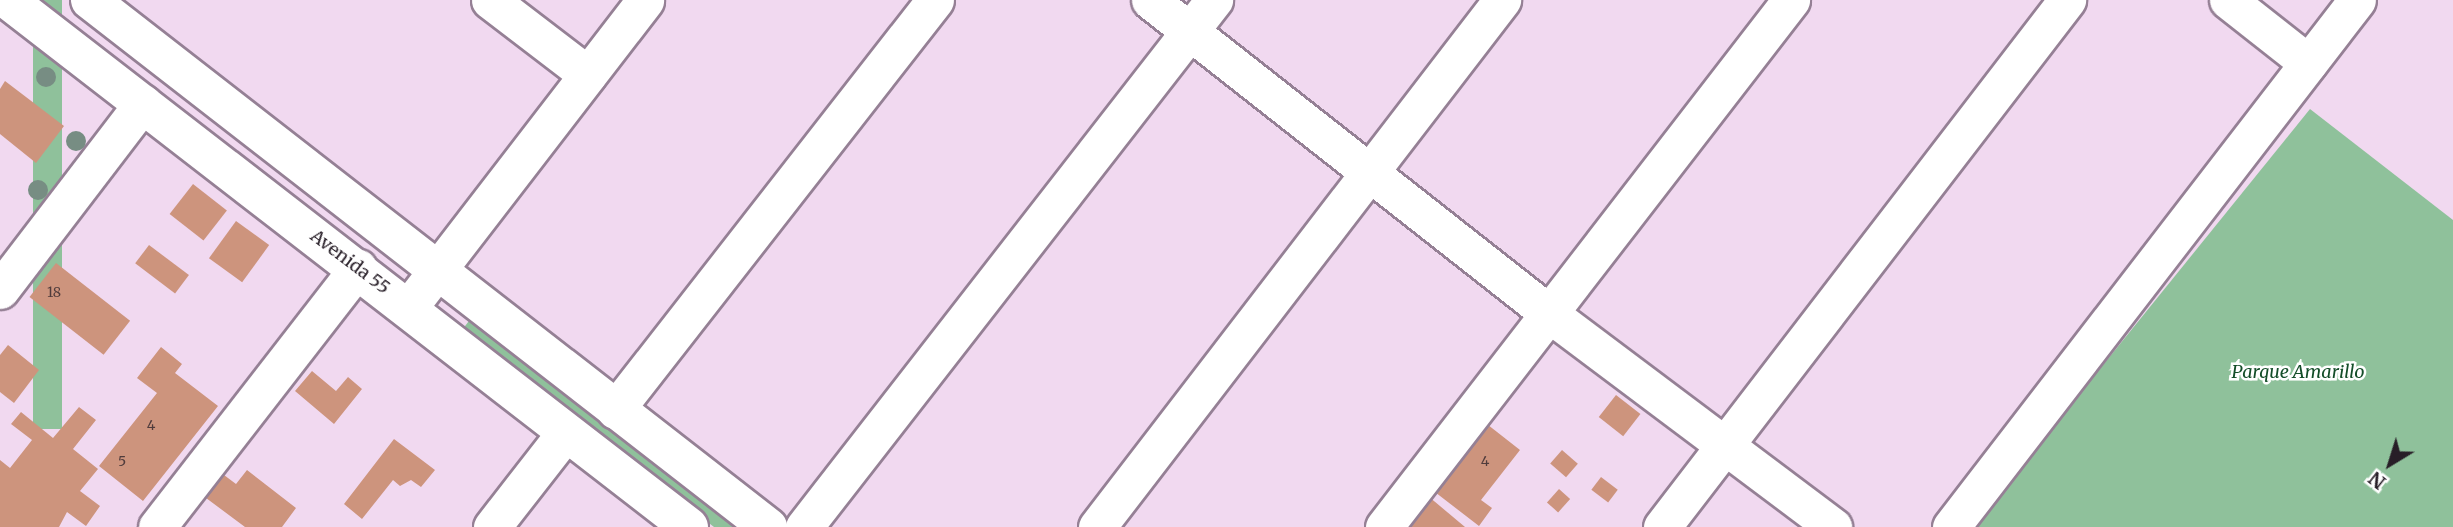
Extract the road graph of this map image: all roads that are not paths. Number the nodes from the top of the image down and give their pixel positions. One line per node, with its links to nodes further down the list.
1 (8, 0): 16 (street, Avenida 55)
2 (90, 0): 19 (street)
3 (490, 0): 15 (street)
4 (645, 0): 15 (street)
5 (935, 0): 23 (street)
6 (1150, 0): 13 (street)
7 (1214, 0): 13 (street)
8 (1502, 0): 17 (street)
9 (1791, 0): 22 (street)
10 (2067, 0): 25 (street)
11 (2228, 0): 14 (street)
12 (2357, 0): 14 (street)
13 (1190, 31): 17 (street); 30 (street)
14 (2308, 63): 35 (street)
15 (588, 75): 19 (street)
16 (143, 103): 18 (street, Avenida 55); 20 (street)
17 (1370, 173): 22 (street); 31 (street)
18 (358, 268): 21 (street, Avenida 55); 26 (street)
19 (439, 268): 21 (street); 23 (street)
20 (0, 290)
21 (409, 307): 24 (street, Avenida 55)
22 (1547, 312): 25 (street); 32 (street)
23 (615, 410): 29 (street)
24 (566, 432): 27 (street); 28 (street, Avenida 55)
25 (1726, 445): 33 (street); 34 (street)
26 (157, 527)
27 (492, 527)
28 (689, 527)
29 (768, 527)
30 (804, 527)
31 (1097, 527)
32 (1384, 527)
33 (1662, 527)
34 (1833, 527)
35 (1951, 527)

